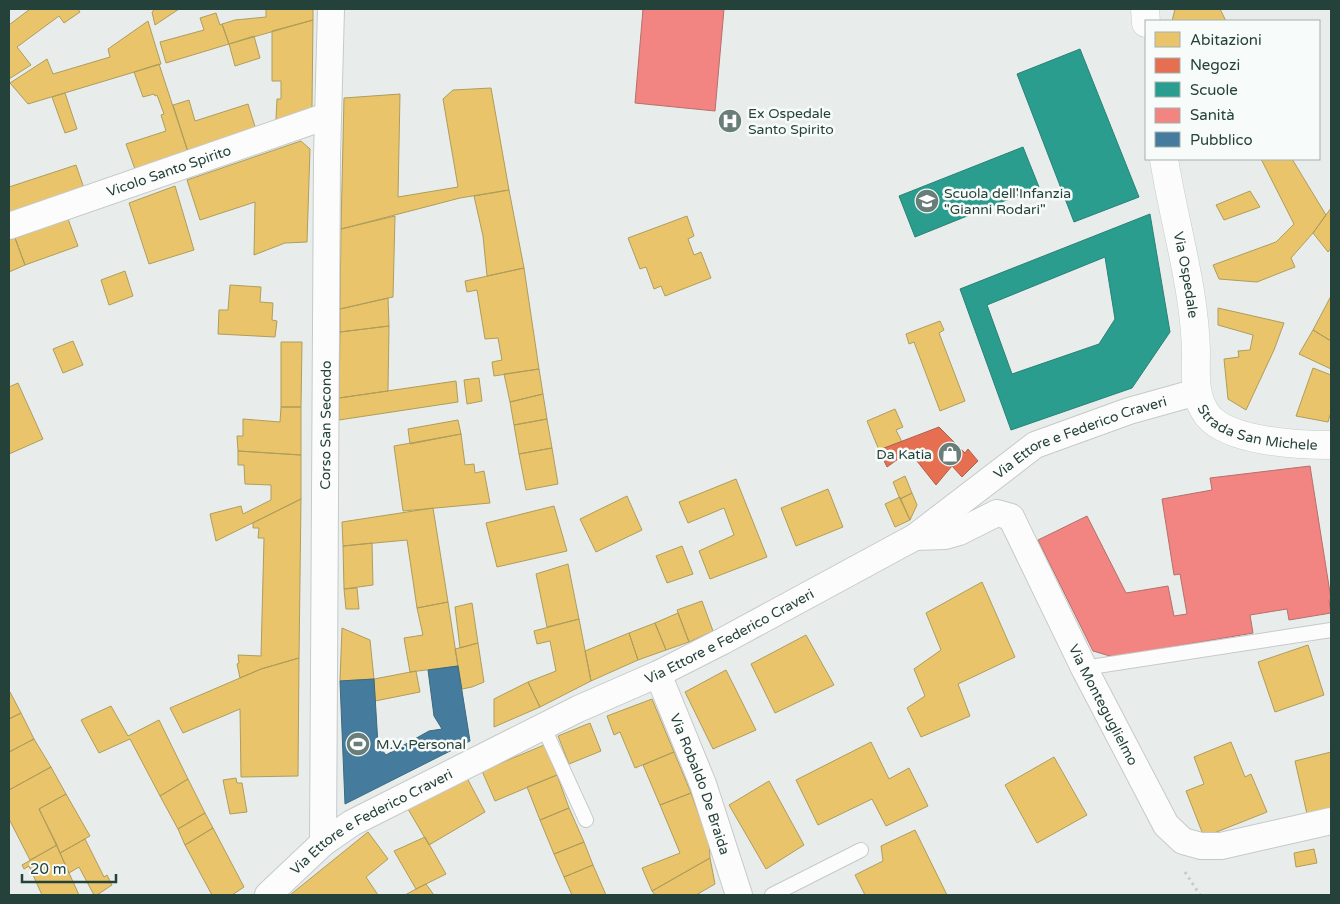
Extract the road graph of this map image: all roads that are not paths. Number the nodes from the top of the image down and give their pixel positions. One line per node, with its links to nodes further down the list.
1 (331, 9): 2 (street, Corso San Secondo)
2 (328, 116): 4 (street, Vicolo Santo Spirito); 14 (street, Corso San Secondo)
3 (1164, 160): 5 (street, Via Ospedale)
4 (9, 226)
5 (1197, 392): 6 (street, Strada San Michele); 7 (street, Via Ettore e Federico Craveri)
6 (1331, 445)
7 (915, 537): 9 (street, Via Monteguglielmo); 10 (street, Via Ettore e Federico Craveri)
8 (1331, 630): 9 (lane)
9 (1084, 668): 13 (street, Via Monteguglielmo)
10 (658, 674): 11 (street, Via Ettore e Federico Craveri); 17 (street, Via Robaldo De Braida)
11 (543, 726): 12 (lane); 14 (street, Via Ettore e Federico Craveri)
12 (586, 820)
13 (1331, 820)
14 (323, 843): 16 (street, Via Ettore e Federico Craveri)
15 (861, 850): 18 (lane)
16 (268, 895)
17 (739, 895)
18 (772, 895)

